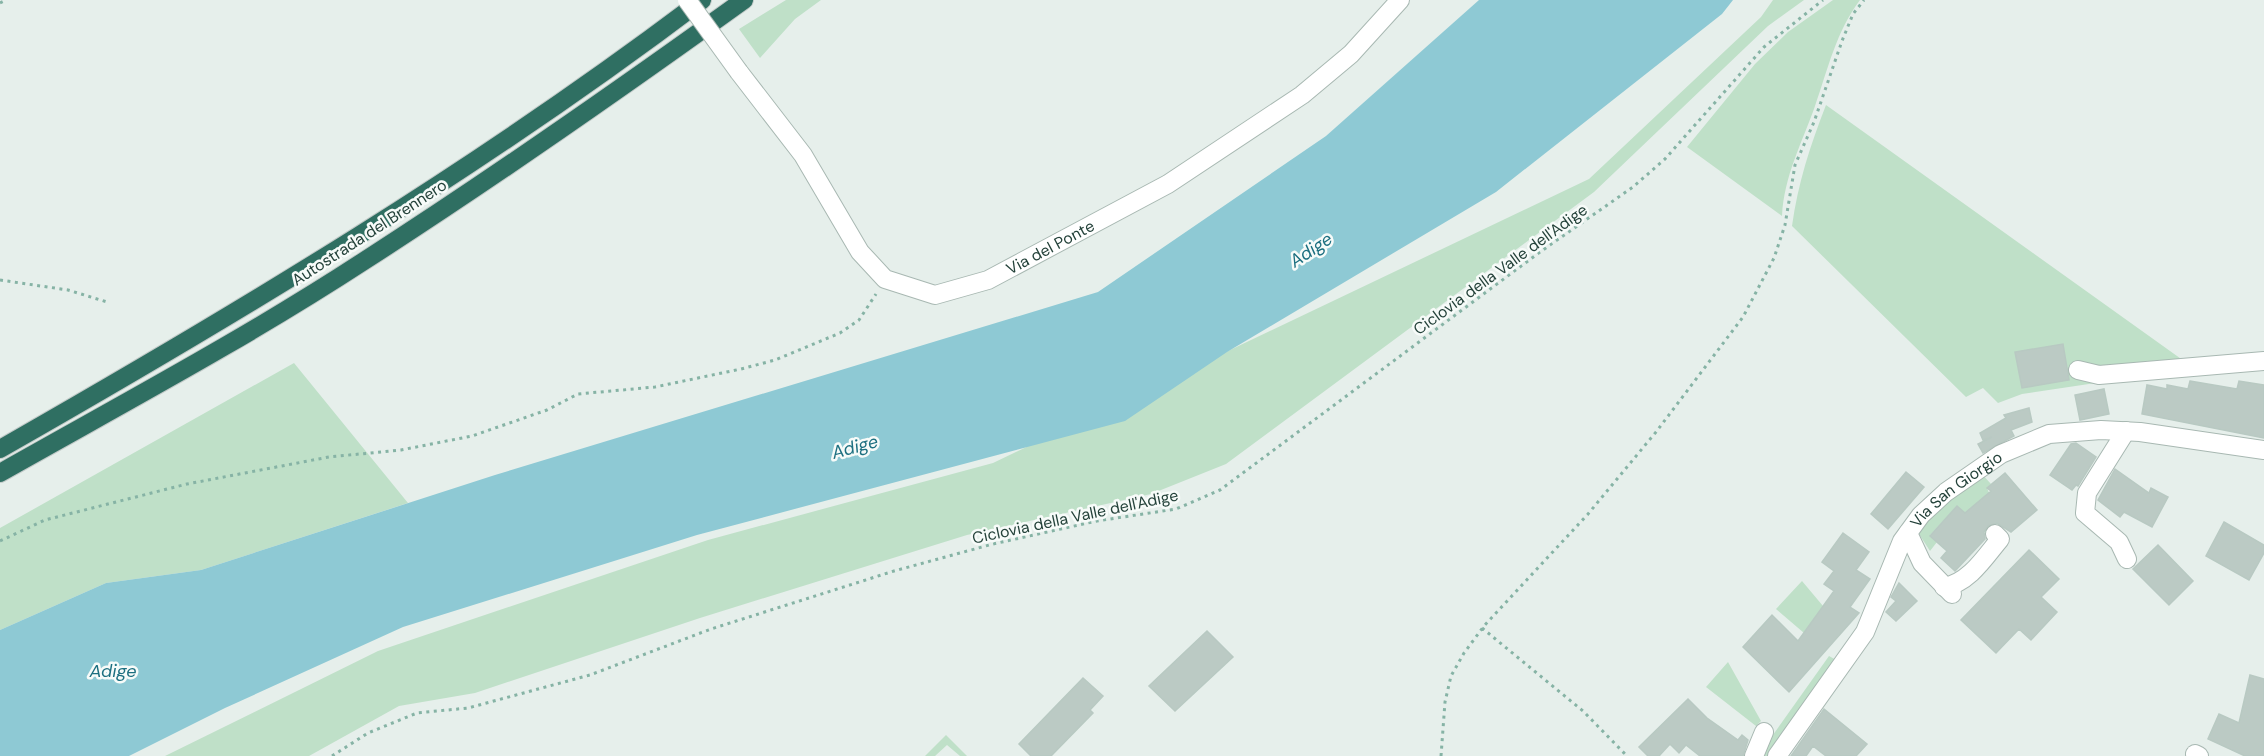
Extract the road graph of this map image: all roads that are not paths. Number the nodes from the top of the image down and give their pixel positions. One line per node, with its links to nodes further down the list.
1 (687, 0): 4 (street, Via del Ponte, bridge)
2 (702, 0): 8 (highway, Autostrada del Brennero)
3 (744, 0): 10 (highway, Autostrada del Brennero)
4 (1400, 0)
5 (2264, 361): 6 (street)
6 (2078, 370)
7 (2126, 431): 9 (street, Via San Giorgio); 11 (street, Via San Giorgio); 13 (street)
8 (0, 449)
9 (2264, 450)
10 (0, 473)
11 (1908, 533): 12 (street); 16 (street, Via San Giorgio)
12 (1995, 534)
13 (2127, 559)
14 (1764, 732): 15 (street)
15 (1754, 756)
16 (1777, 756)

